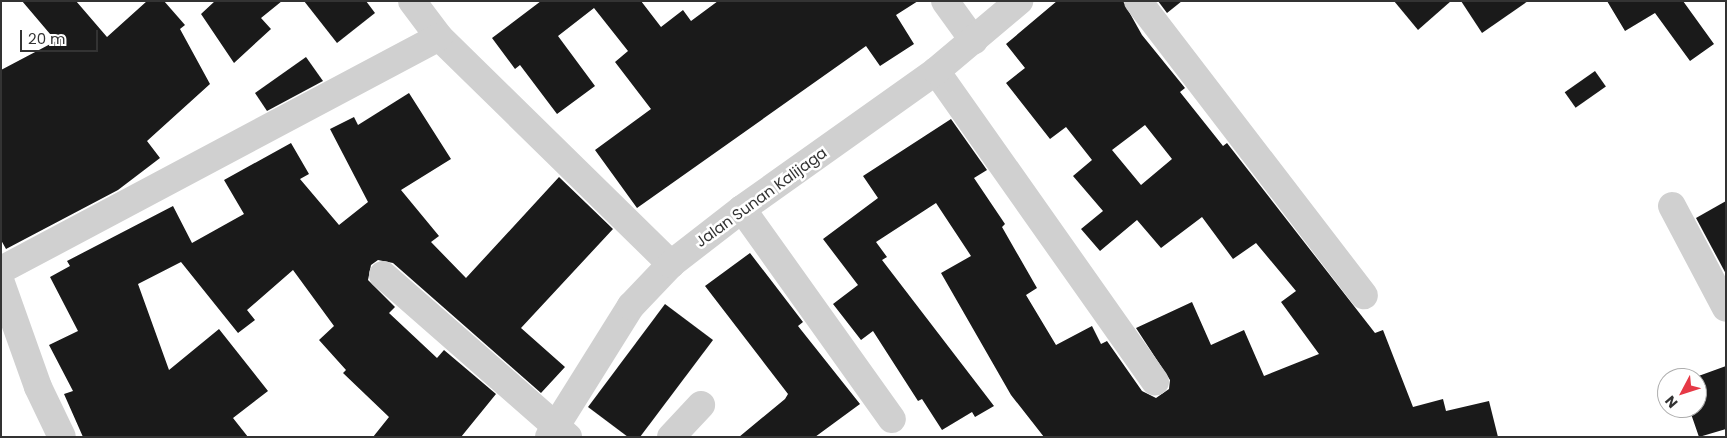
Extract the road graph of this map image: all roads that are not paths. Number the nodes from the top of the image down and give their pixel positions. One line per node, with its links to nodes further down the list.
1 (412, 1): 5 (street)
2 (945, 1): 6 (street)
3 (1019, 1): 6 (street, Jalan Sunan Kalijaga)
4 (1138, 1): 15 (street)
5 (439, 37): 10 (street); 11 (street)
6 (974, 41): 7 (street, Jalan Sunan Kalijaga)
7 (936, 71): 9 (street, Jalan Sunan Kalijaga); 16 (street)
8 (1672, 206): 14 (street)
9 (742, 209): 10 (street, Jalan Sunan Kalijaga); 18 (street)
10 (671, 264): 19 (street, Jalan Sunan Kalijaga)
11 (1, 270)
12 (383, 275): 19 (street)
13 (1, 283): 20 (street)
14 (1723, 290)
15 (1364, 295)
16 (1155, 382)
17 (701, 405): 21 (street)
18 (892, 419)
19 (557, 433)
20 (62, 437)
21 (672, 437)

